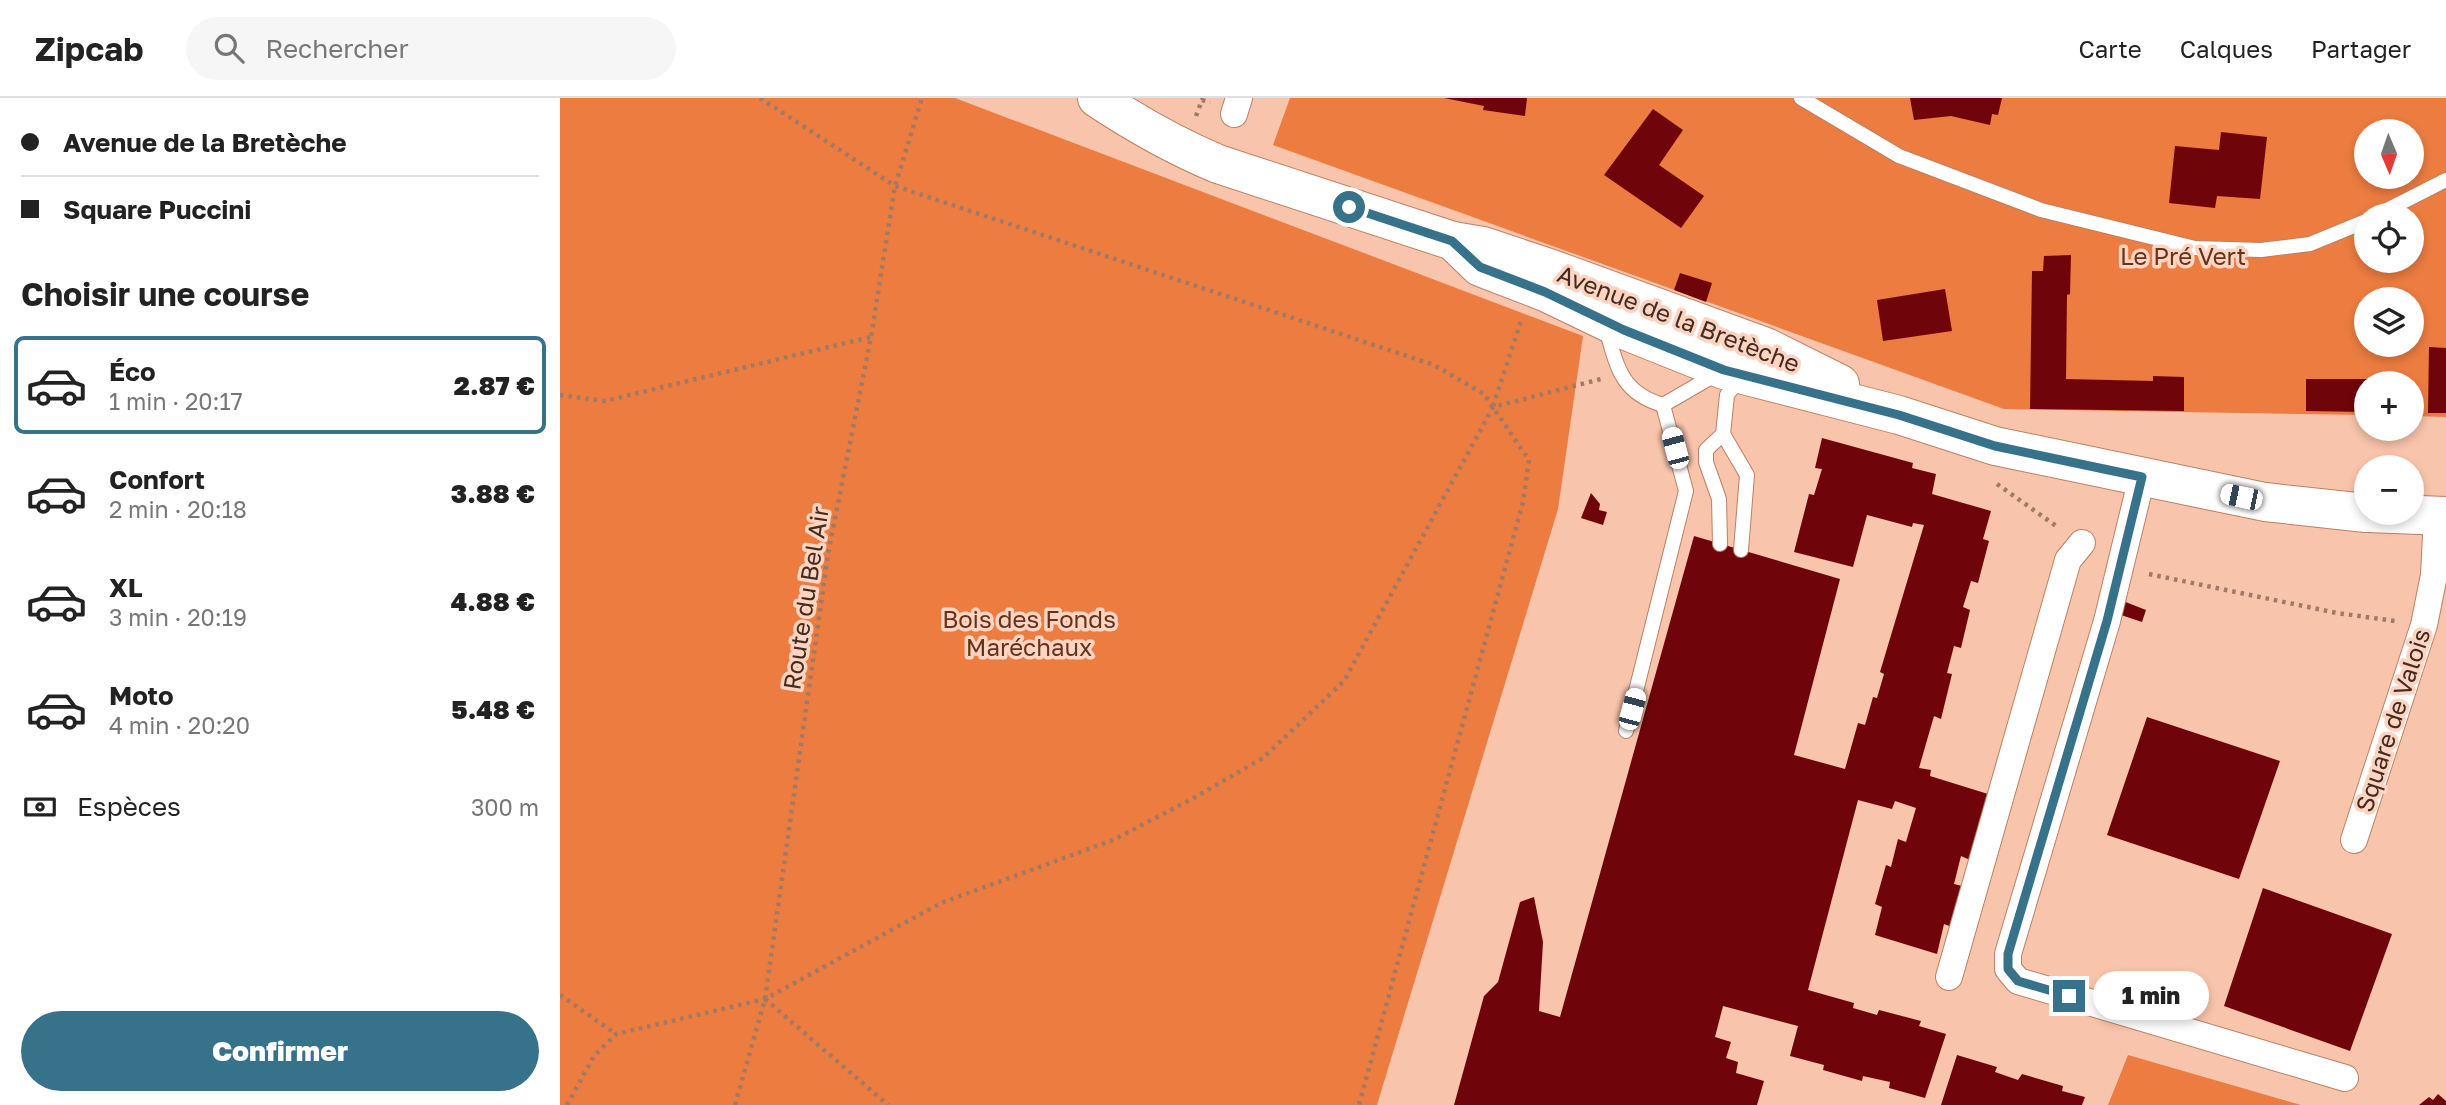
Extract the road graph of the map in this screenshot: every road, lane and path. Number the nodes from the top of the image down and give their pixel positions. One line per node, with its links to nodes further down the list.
1 (760, 98): 6 (path)
2 (922, 98): 6 (path, Route du Bel Air)
3 (1097, 98): 9 (street, Avenue de la Bretèche)
4 (1801, 98): 8 (lane)
5 (2446, 180): 7 (lane)
6 (895, 187): 12 (path, Route du Bel Air); 17 (path)
7 (2401, 203)
8 (2354, 226)
9 (1452, 241): 10 (street, Avenue de la Bretèche); 13 (street, Avenue de la Bretèche)
10 (1533, 288): 11 (street, Avenue de la Bretèche); 17 (path)
11 (1604, 320): 13 (street, Avenue de la Bretèche); 14 (lane)
12 (871, 337): 15 (path); 29 (path, Route du Bel Air)
13 (1744, 364): 16 (lane); 18 (lane); 19 (street, Avenue de la Bretèche)
14 (1619, 374): 16 (lane); 17 (path)
15 (560, 395)
16 (1663, 405): 25 (lane)
17 (1493, 407): 29 (path); 35 (path)
18 (1723, 434): 23 (lane); 24 (lane)
19 (2142, 477): 20 (street, Avenue de la Bretèche); 31 (street)
20 (2354, 512)
21 (2441, 516): 26 (street, Square de Valois)
22 (2082, 543): 27 (street)
23 (1720, 544)
24 (1741, 550)
25 (1626, 731)
26 (2354, 840)
27 (1949, 977)
28 (560, 995): 30 (path)
29 (765, 999): 30 (path); 33 (path, Route du Bel Air); 34 (path)
30 (616, 1034): 32 (path)
31 (2345, 1078)
32 (567, 1105)
33 (734, 1105)
34 (888, 1105)
35 (1359, 1105)

